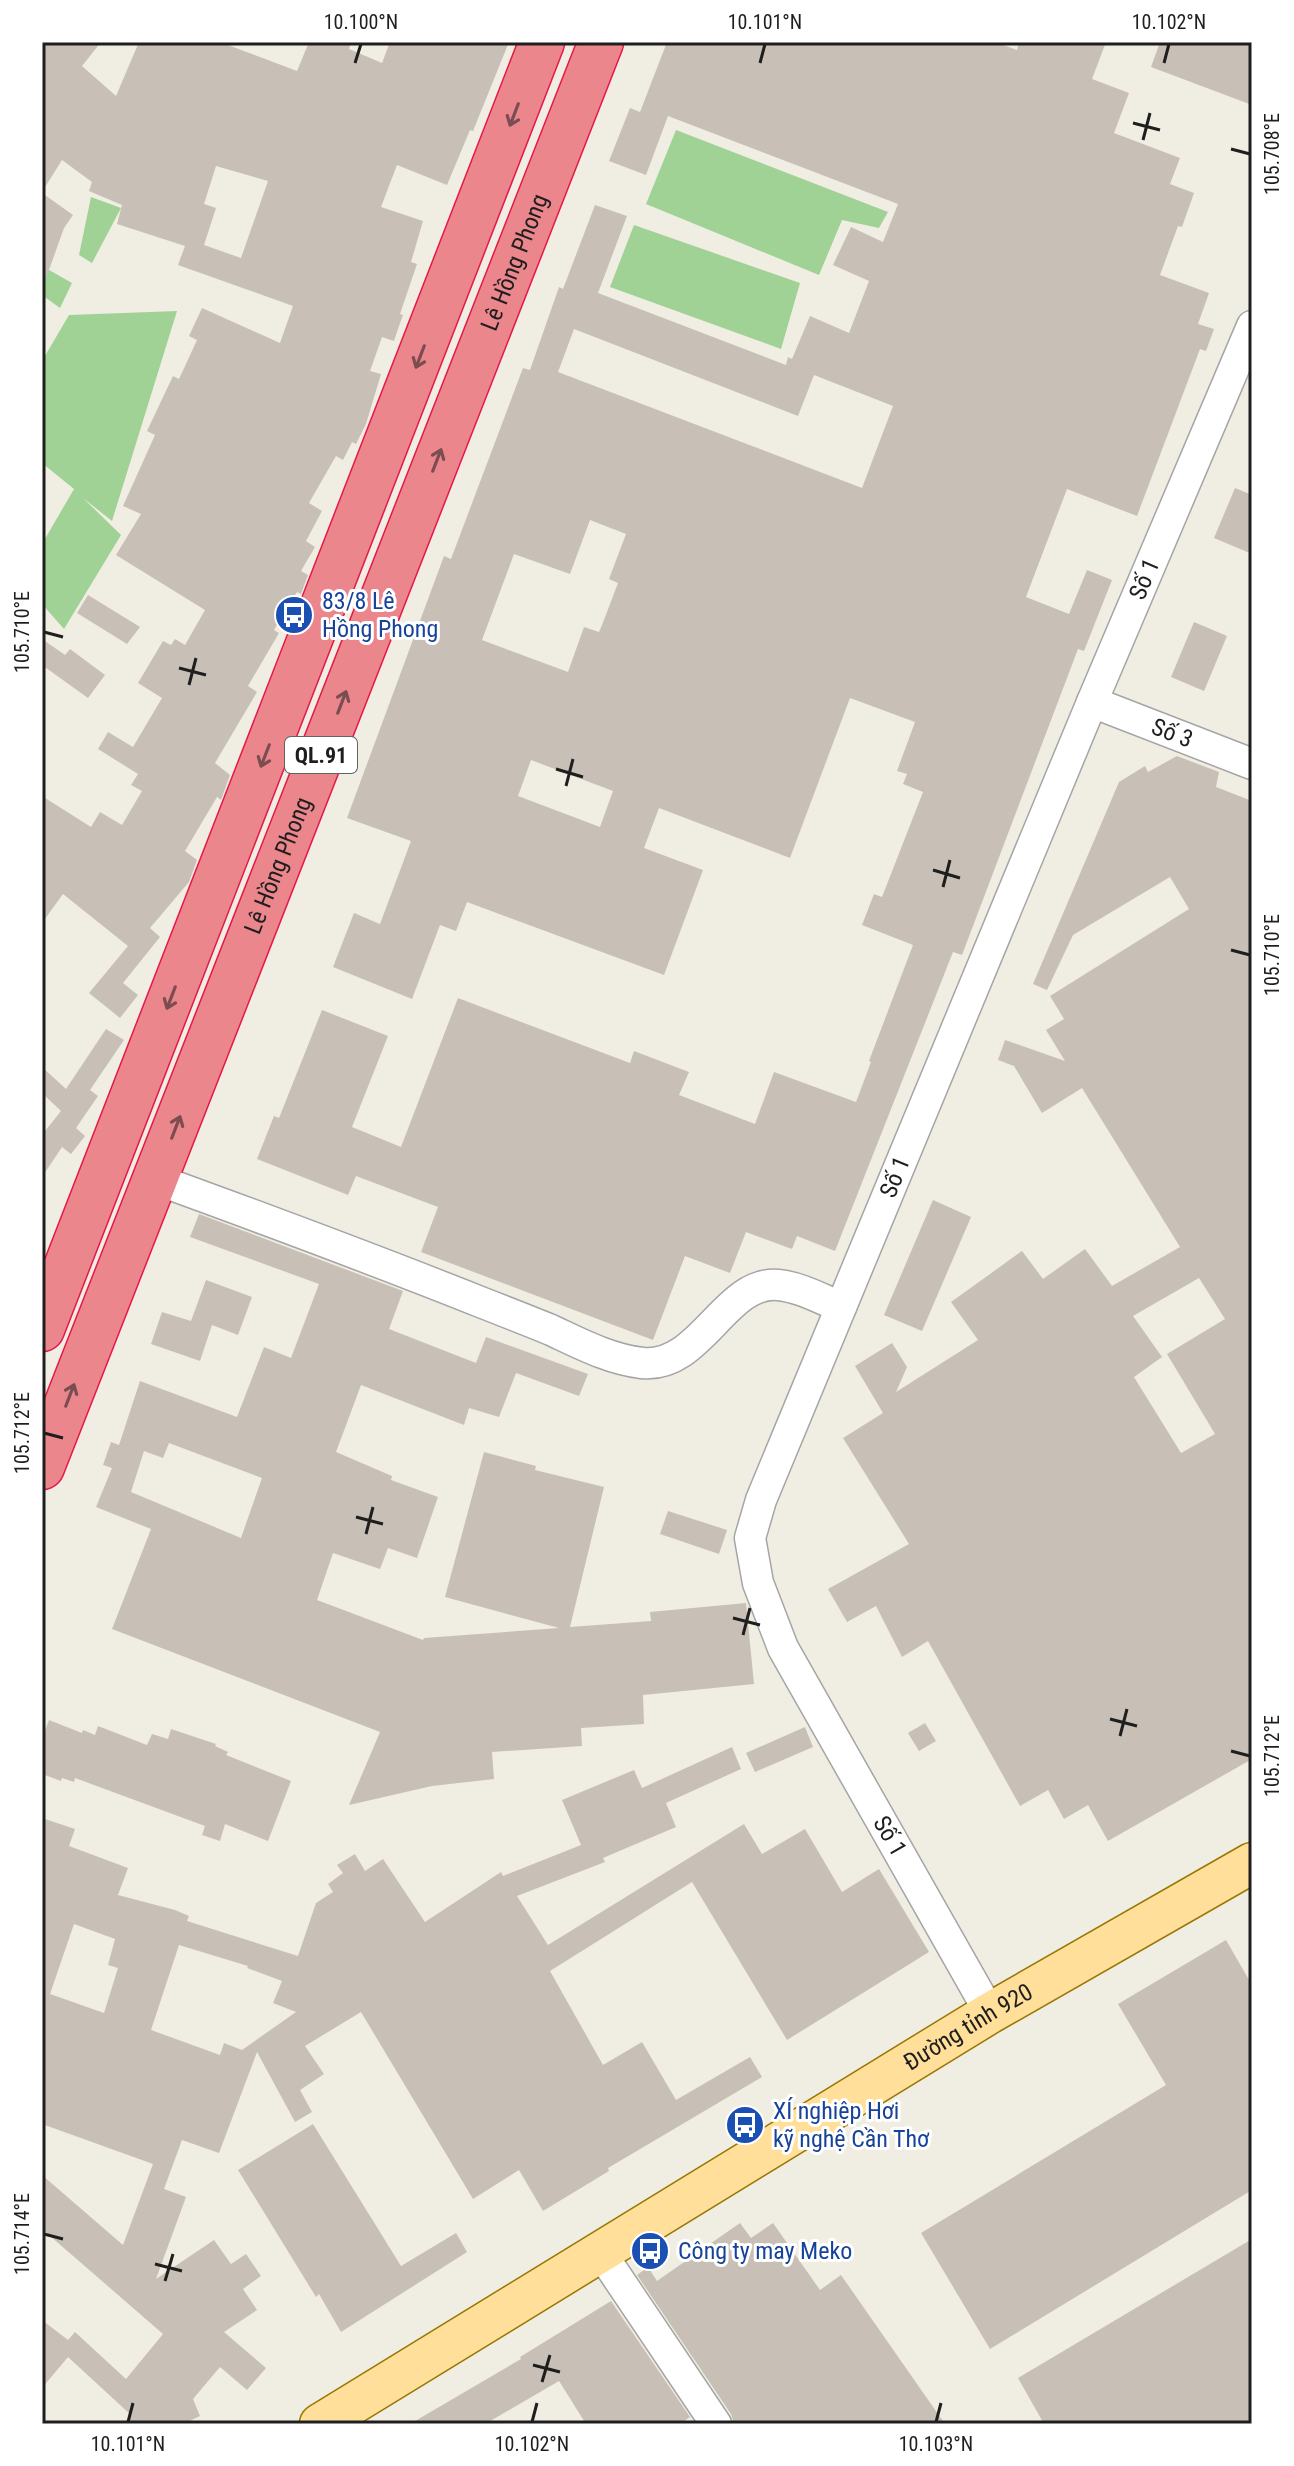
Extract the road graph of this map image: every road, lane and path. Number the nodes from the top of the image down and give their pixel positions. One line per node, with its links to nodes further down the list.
1 (542, 42): 8 (highway, QL.91, one-way to 8)
2 (601, 42): 6 (highway, Lê Hồng Phong / QL.91, one-way to 2)
3 (1252, 326): 4 (street, Số 1)
4 (1092, 702): 5 (street, Số 3); 7 (street, Số 1)
5 (1252, 764)
6 (155, 1179): 7 (street); 9 (highway, Lê Hồng Phong / QL.91, one-way to 6)
7 (841, 1307): 11 (street, Số 1)
8 (42, 1329)
9 (42, 1467)
10 (1252, 1863): 11 (main road, Đường tỉnh 920)
11 (990, 2013): 12 (main road, Đường tỉnh 920)
12 (601, 2253): 13 (main road, Đường tỉnh 920); 14 (street)
13 (320, 2424)
14 (716, 2424)

